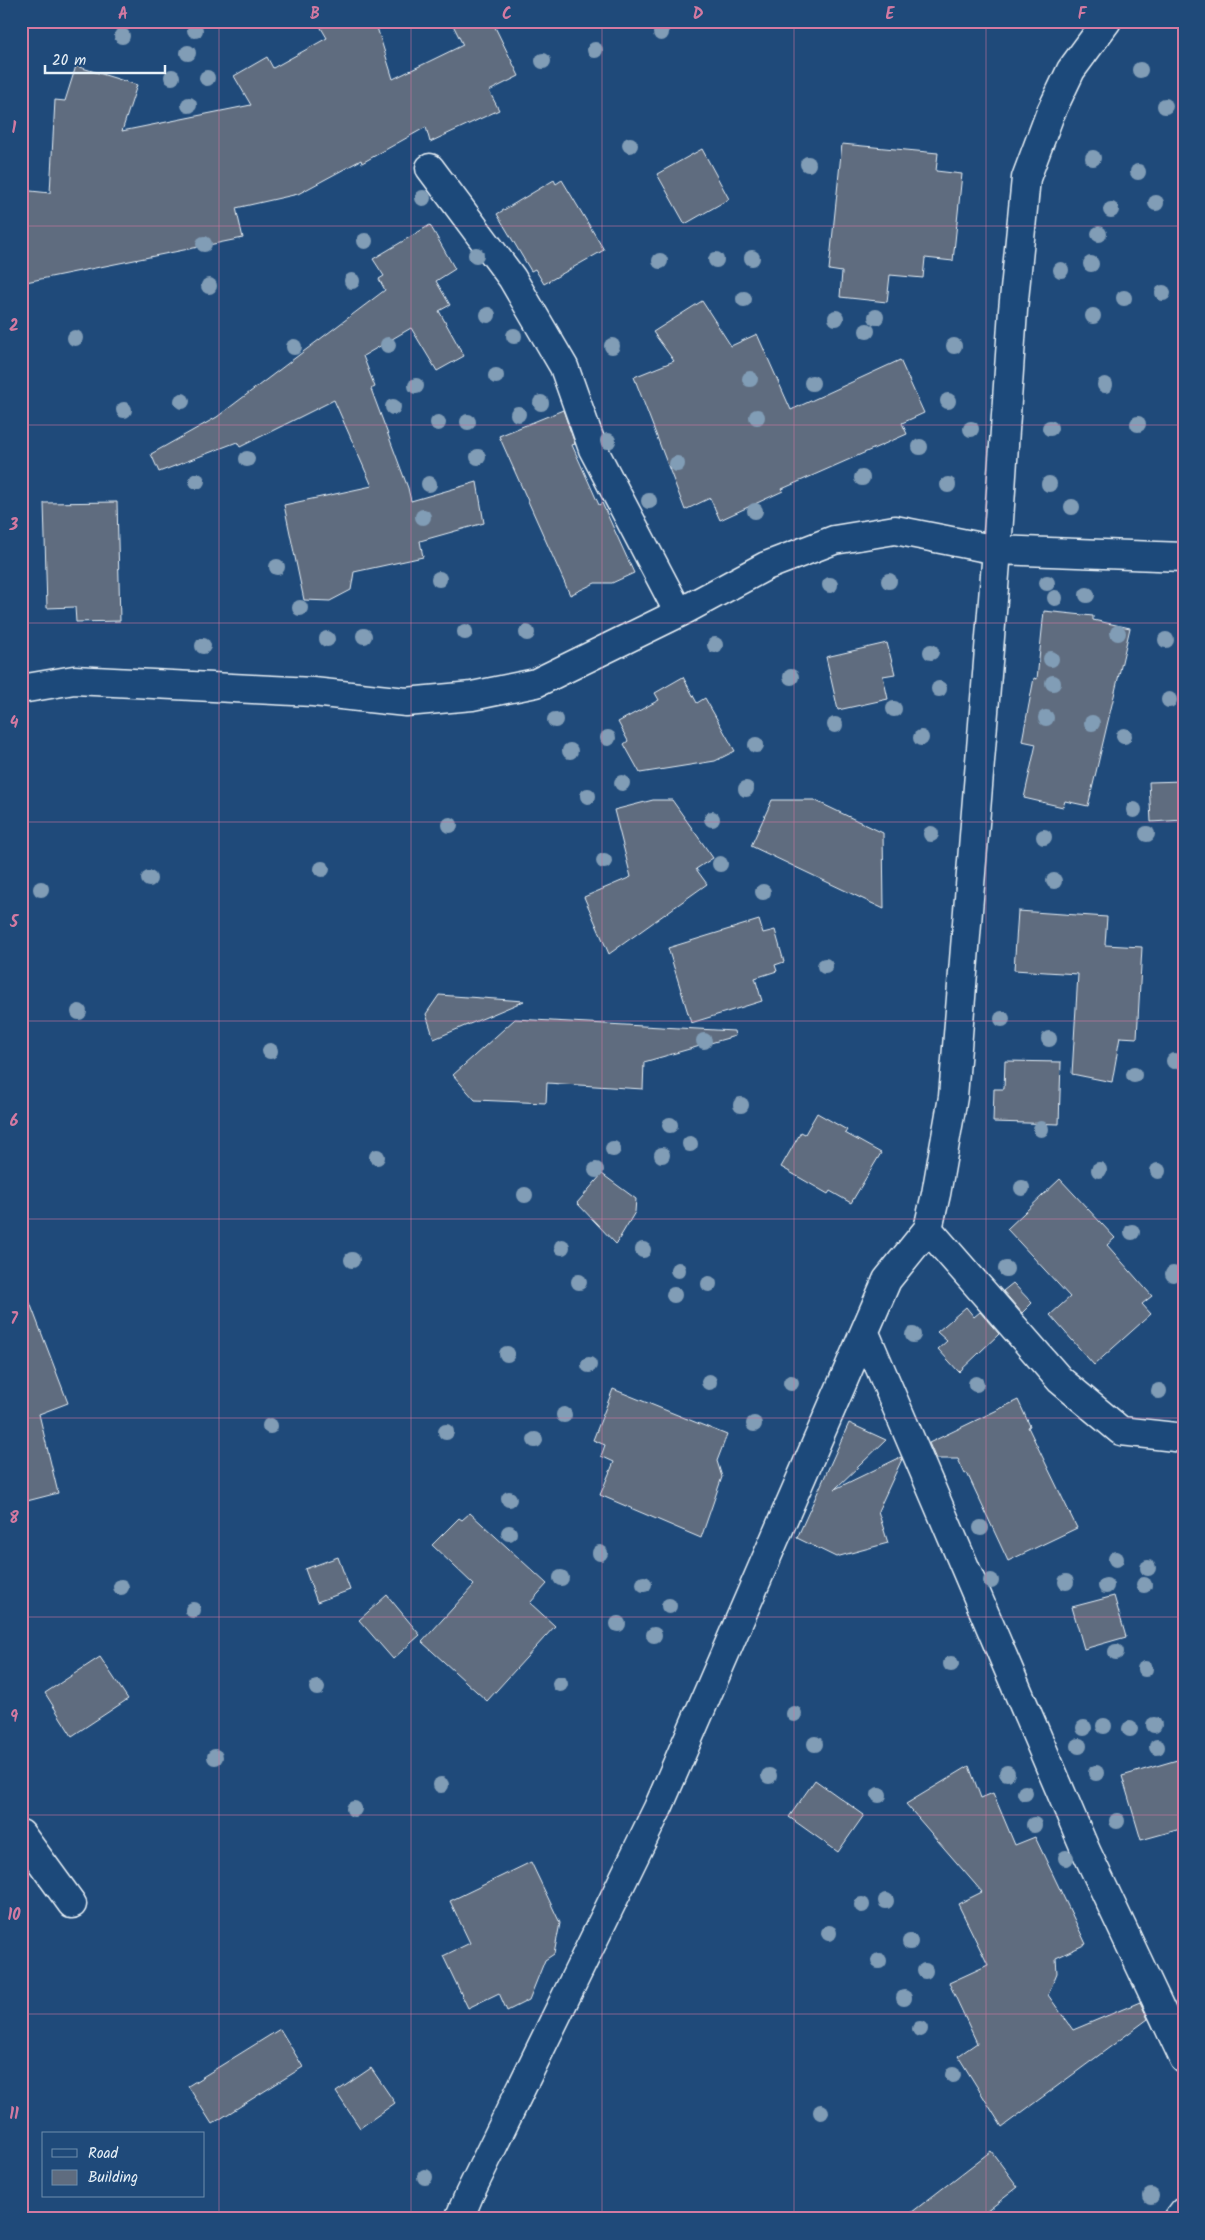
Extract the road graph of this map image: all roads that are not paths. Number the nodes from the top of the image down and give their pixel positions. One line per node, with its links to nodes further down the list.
1 (1107, 21): 3 (street)
2 (430, 168): 5 (street)
3 (997, 550): 4 (street); 5 (street); 7 (street)
4 (1184, 557)
5 (679, 613): 6 (street)
6 (21, 689)
7 (928, 1229): 8 (street); 9 (street)
8 (865, 1333): 12 (street); 14 (street)
9 (1184, 1438)
10 (21, 1834): 11 (street)
11 (72, 1904)
12 (1184, 2059)
13 (1184, 2211): 15 (street)
14 (459, 2219)
15 (1178, 2219)

